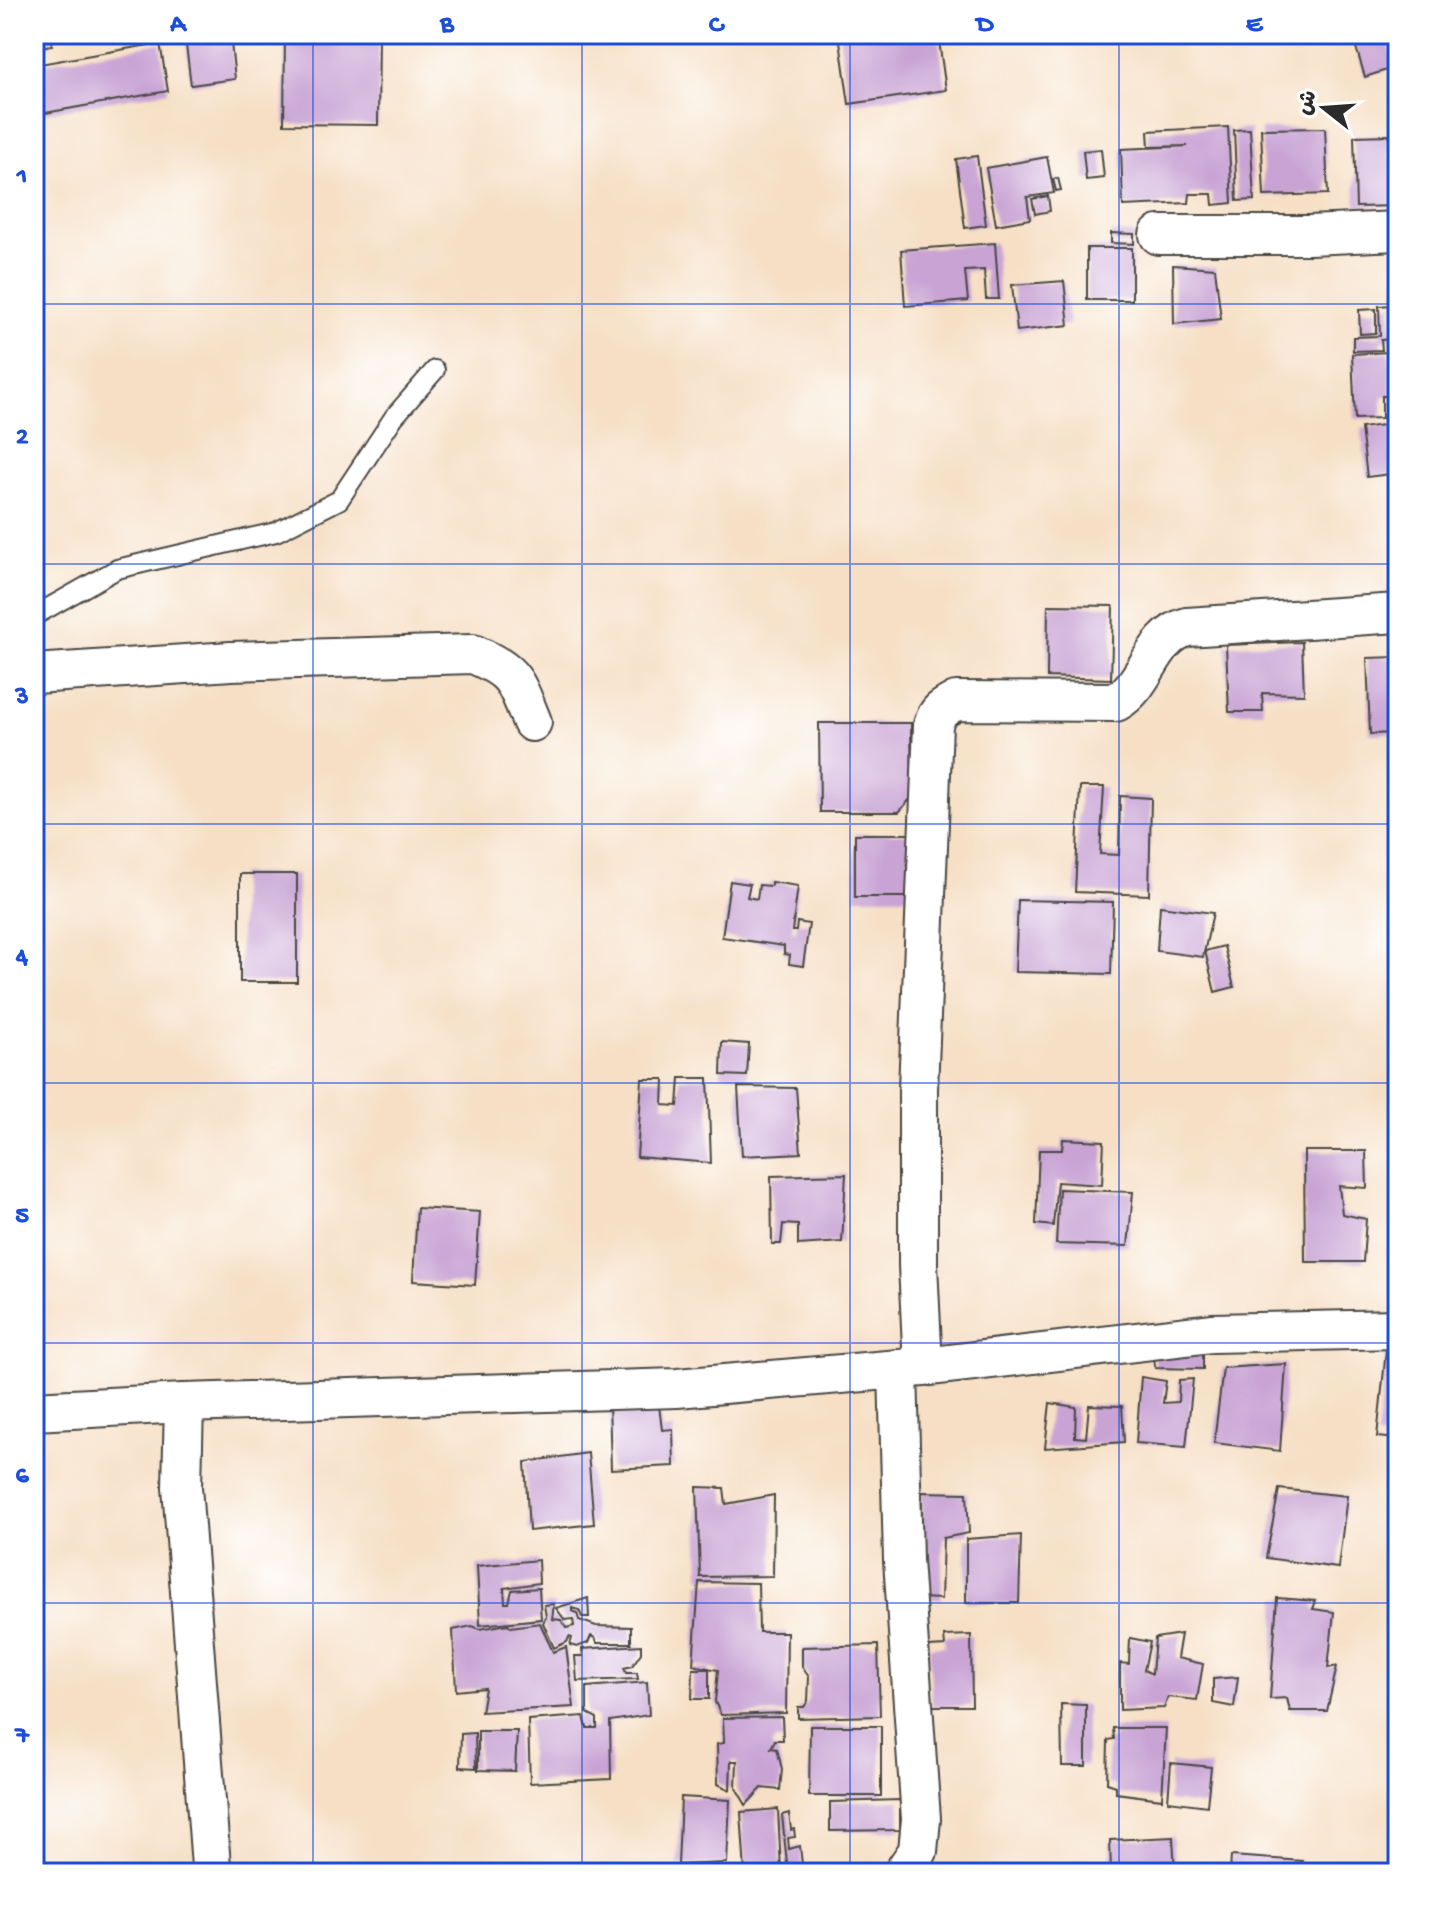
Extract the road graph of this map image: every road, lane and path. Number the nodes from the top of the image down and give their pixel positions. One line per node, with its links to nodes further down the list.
1 (1398, 231): 2 (street)
2 (1159, 235)
3 (435, 370): 5 (lane)
4 (1398, 613): 9 (street)
5 (34, 616)
6 (34, 674): 7 (street)
7 (532, 722)
8 (1398, 1329): 9 (street)
9 (910, 1368): 10 (street); 13 (street)
10 (184, 1403): 11 (street); 12 (street)
11 (34, 1411)
12 (211, 1866)
13 (903, 1873)

